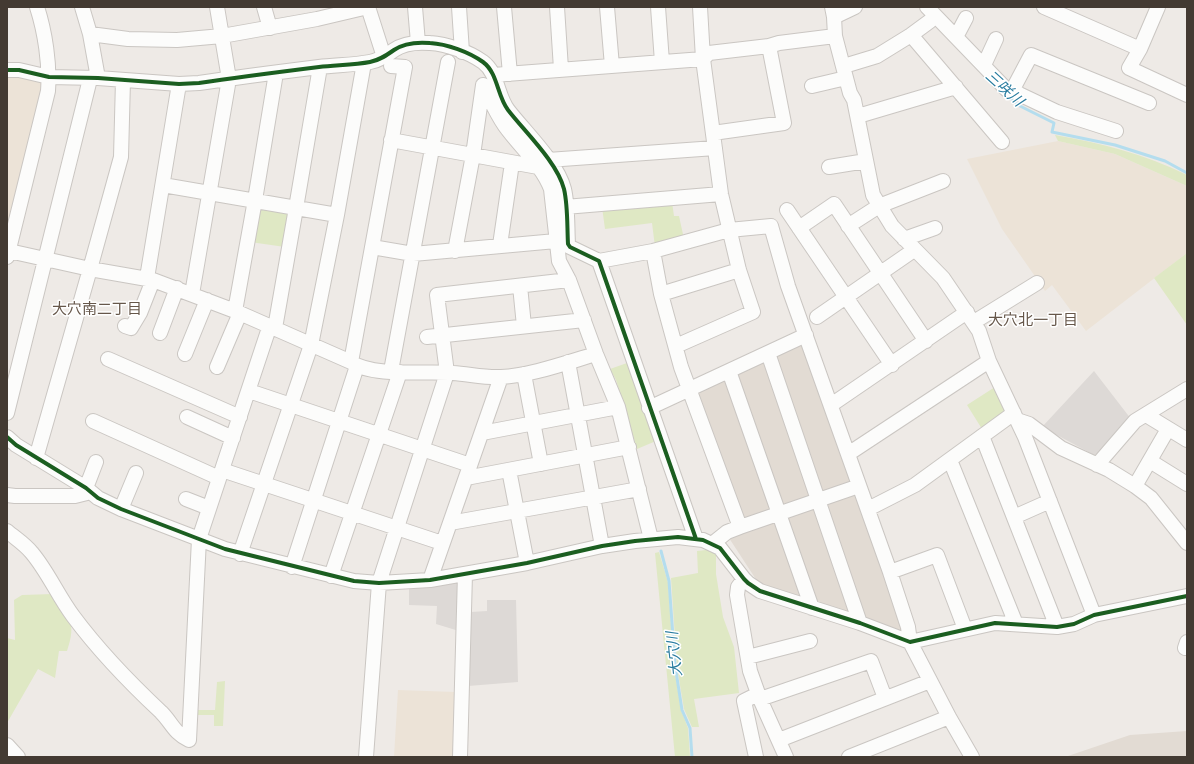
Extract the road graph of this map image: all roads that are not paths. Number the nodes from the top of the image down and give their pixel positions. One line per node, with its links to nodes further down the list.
1 (37, 7): 45 (street)
2 (82, 7): 21 (street)
3 (217, 7): 23 (street)
4 (264, 7): 20 (street)
5 (368, 7): 17 (street); 32 (street)
6 (415, 7): 27 (street)
7 (459, 7): 30 (street)
8 (504, 7): 43 (street)
9 (557, 7): 40 (street)
10 (607, 7): 37 (street)
11 (658, 7): 34 (street)
12 (700, 7): 31 (street)
13 (855, 7): 16 (street)
14 (1044, 7): 29 (street)
15 (1158, 7): 29 (street)
16 (833, 12): 24 (street)
17 (315, 13): 20 (street)
18 (932, 13): 22 (street); 25 (street)
19 (966, 18): 25 (street)
20 (270, 28): 23 (street)
21 (90, 34): 23 (street); 46 (street)
22 (911, 35): 41 (street); 51 (street)
23 (222, 36): 47 (street)
24 (835, 36): 28 (street); 41 (street)
25 (956, 37): 36 (street)
26 (996, 39): 36 (street)
27 (418, 43): 30 (street); 32 (street)
28 (769, 46): 31 (street); 57 (street)
29 (1140, 49): 53 (street)
30 (462, 52): 44 (street)
31 (703, 59): 34 (street); 57 (street)
32 (387, 61): 35 (street); 58 (street)
33 (448, 62): 60 (street)
34 (662, 62): 37 (street)
35 (364, 63): 38 (street); 76 (street)
36 (984, 65): 52 (street)
37 (612, 66): 40 (street)
38 (320, 67): 42 (street); 74 (street)
39 (7, 70): 45 (street)
40 (562, 70): 43 (street)
41 (845, 72): 50 (street); 55 (street)
42 (276, 73): 47 (street); 71 (street)
43 (510, 74): 44 (street)
44 (493, 75): 65 (street)
45 (49, 77): 46 (street); 88 (street)
46 (94, 79): 48 (street); 90 (street)
47 (228, 79): 49 (street); 69 (street)
48 (123, 80): 49 (street); 92 (street)
49 (179, 84): 68 (street)
50 (812, 86)
51 (956, 87): 55 (street); 59 (street)
52 (1013, 89): 54 (street); 56 (street)
53 (1187, 95)
54 (1149, 103)
55 (858, 116): 63 (street)
56 (1116, 131)
57 (712, 133): 61 (street)
58 (391, 140): 60 (street); 84 (street)
59 (1002, 142)
60 (433, 148): 62 (street); 89 (street)
61 (715, 148): 65 (street); 70 (street)
62 (473, 155): 64 (street); 65 (street); 86 (street)
63 (866, 161): 66 (street); 72 (street)
64 (512, 163): 65 (street); 83 (street)
65 (543, 164): 73 (street); 82 (street)
66 (829, 167)
67 (943, 181): 72 (street)
68 (163, 185): 69 (street); 95 (street)
69 (208, 193): 71 (street); 100 (street)
70 (721, 194): 73 (street); 80 (street)
71 (255, 200): 74 (street); 104 (street)
72 (879, 206): 77 (street); 81 (street)
73 (565, 207): 91 (street)
74 (296, 208): 76 (street); 109 (street)
75 (787, 210): 78 (street)
76 (337, 215): 116 (street)
77 (848, 226): 78 (street); 94 (street)
78 (799, 228): 102 (street)
79 (935, 228): 81 (street)
80 (729, 230): 87 (street); 93 (street); 113 (street)
81 (904, 239): 85 (street)
82 (556, 241): 83 (street); 96 (street)
83 (500, 245): 86 (street)
84 (372, 247): 89 (street); 124 (street)
85 (914, 250): 94 (street); 106 (street)
86 (455, 251): 89 (street)
87 (653, 251): 91 (street); 101 (street)
88 (8, 254): 90 (street)
89 (413, 254): 128 (street)
90 (46, 260): 92 (street); 139 (street)
91 (599, 261): 138 (street)
92 (90, 269): 95 (street); 159 (street)
93 (739, 270): 101 (street); 117 (street)
94 (880, 273): 102 (street); 115 (street)
95 (150, 279): 99 (street); 108 (street)
96 (569, 280): 98 (street); 107 (street)
97 (1038, 283): 106 (street)
98 (520, 286): 110 (street); 112 (street)
99 (177, 288): 100 (street); 111 (street)
100 (192, 294): 103 (street)
101 (661, 294): 117 (street)
102 (846, 296): 105 (street); 125 (street)
103 (207, 300): 104 (street); 119 (street)
104 (238, 312): 109 (street); 126 (street)
105 (817, 316)
106 (970, 317): 115 (street); 122 (street)
107 (584, 320): 110 (street); 120 (street)
108 (125, 326)
109 (272, 326): 116 (street); 134 (street)
110 (524, 326): 112 (street)
111 (160, 332)
112 (442, 335): 114 (street); 129 (street)
113 (806, 335): 118 (street); 136 (street)
114 (427, 337)
115 (926, 341): 125 (street)
116 (311, 345): 124 (street); 135 (street)
117 (676, 346): 132 (street)
118 (768, 353): 127 (street); 179 (street)
119 (184, 354)
120 (596, 354): 123 (street); 137 (street)
121 (108, 359): 143 (street)
122 (989, 361): 144 (street); 157 (street)
123 (568, 362): 130 (street); 140 (street)
124 (354, 364): 128 (street); 146 (street)
125 (892, 365): 136 (street)
126 (217, 367)
127 (729, 371): 132 (street); 186 (street)
128 (396, 372): 129 (street); 150 (street)
129 (446, 373): 131 (street); 156 (street)
130 (524, 374): 131 (street); 147 (street)
131 (501, 377): 149 (street)
132 (690, 389): 138 (street); 190 (street)
133 (1187, 389): 141 (street)
134 (249, 391): 135 (street); 143 (street)
135 (291, 405): 146 (street); 169 (street)
136 (831, 405): 157 (street)
137 (618, 407): 140 (street); 155 (street)
138 (649, 408): 194 (street)
139 (7, 413)
140 (578, 414): 147 (street); 158 (street)
141 (1146, 415): 148 (street); 164 (street)
142 (187, 417): 153 (street)
143 (240, 417): 153 (street)
144 (1015, 417): 151 (street); 164 (street); 180 (street)
145 (93, 421): 168 (street)
146 (339, 421): 150 (street); 178 (street)
147 (534, 423): 149 (street); 163 (street)
148 (1168, 429): 154 (street); 161 (street)
149 (482, 433): 166 (street)
150 (379, 435): 156 (street); 185 (street)
151 (982, 436): 160 (street); 187 (street)
152 (7, 437): 159 (street)
153 (233, 438): 168 (street)
154 (1187, 440)
155 (629, 447): 158 (street); 173 (street)
156 (423, 448): 166 (street); 189 (street)
157 (848, 454): 171 (street)
158 (586, 455): 163 (street); 176 (street)
159 (36, 458): 174 (street)
160 (950, 460): 184 (street); 212 (street)
161 (1150, 461): 170 (street); 172 (street)
162 (96, 462): 174 (street)
163 (541, 464): 165 (street)
164 (1098, 465): 172 (street)
165 (509, 470): 166 (street); 183 (street)
166 (468, 471): 188 (street)
167 (136, 473): 181 (street)
168 (220, 474): 169 (street); 182 (street)
169 (264, 484): 178 (street); 199 (street)
170 (1187, 484)
171 (859, 486): 179 (street); 184 (street)
172 (1135, 486): 196 (street)
173 (639, 489): 176 (street); 193 (street)
174 (89, 490): 175 (street); 181 (street)
175 (7, 495)
176 (594, 497): 183 (street); 198 (street)
177 (186, 499): 182 (street)
178 (313, 500): 185 (street); 201 (street)
179 (818, 500): 186 (street); 211 (street)
180 (1050, 501): 187 (street); 210 (street)
181 (121, 508): 192 (street)
182 (209, 508): 192 (street)
183 (517, 510): 188 (street); 200 (street)
184 (868, 510): 202 (street)
185 (352, 513): 189 (street); 204 (street)
186 (779, 514): 190 (street); 209 (street)
187 (1014, 517): 213 (street)
188 (450, 523): 195 (street)
189 (396, 527): 195 (street); 207 (street)
190 (740, 527): 197 (street)
191 (7, 531): 192 (street)
192 (199, 539): 199 (street)
193 (651, 539): 194 (street); 198 (street)
194 (696, 539): 197 (street)
195 (442, 543): 206 (street)
196 (1187, 543)
197 (712, 544): 205 (street)
198 (602, 546): 200 (street)
199 (240, 554): 201 (street)
200 (527, 563): 203 (street)
201 (292, 567): 204 (street)
202 (890, 572): 214 (street); 216 (street)
203 (465, 574): 206 (street); 228 (street)
204 (331, 576): 207 (street)
205 (744, 579): 209 (street); 219 (street)
206 (430, 580): 207 (street)
207 (379, 584): 227 (street)
208 (1187, 596): 210 (street)
209 (812, 608): 211 (street)
210 (1094, 615): 213 (street)
211 (860, 623): 216 (street)
212 (1016, 624): 213 (street); 214 (street)
213 (1057, 628)
214 (965, 629): 216 (street)
215 (810, 641): 219 (street)
216 (910, 642): 220 (street)
217 (1187, 642): 218 (street)
218 (1187, 648)
219 (748, 657): 221 (street)
220 (930, 681): 222 (street); 223 (street)
221 (759, 697): 222 (street); 224 (street); 229 (street)
222 (885, 698): 224 (street)
223 (949, 717): 231 (street); 232 (street)
224 (779, 740): 230 (street)
225 (7, 745): 226 (street)
226 (18, 757)
227 (366, 757)
228 (460, 757)
229 (756, 757)
230 (786, 757)
231 (849, 757)
232 (972, 757)

